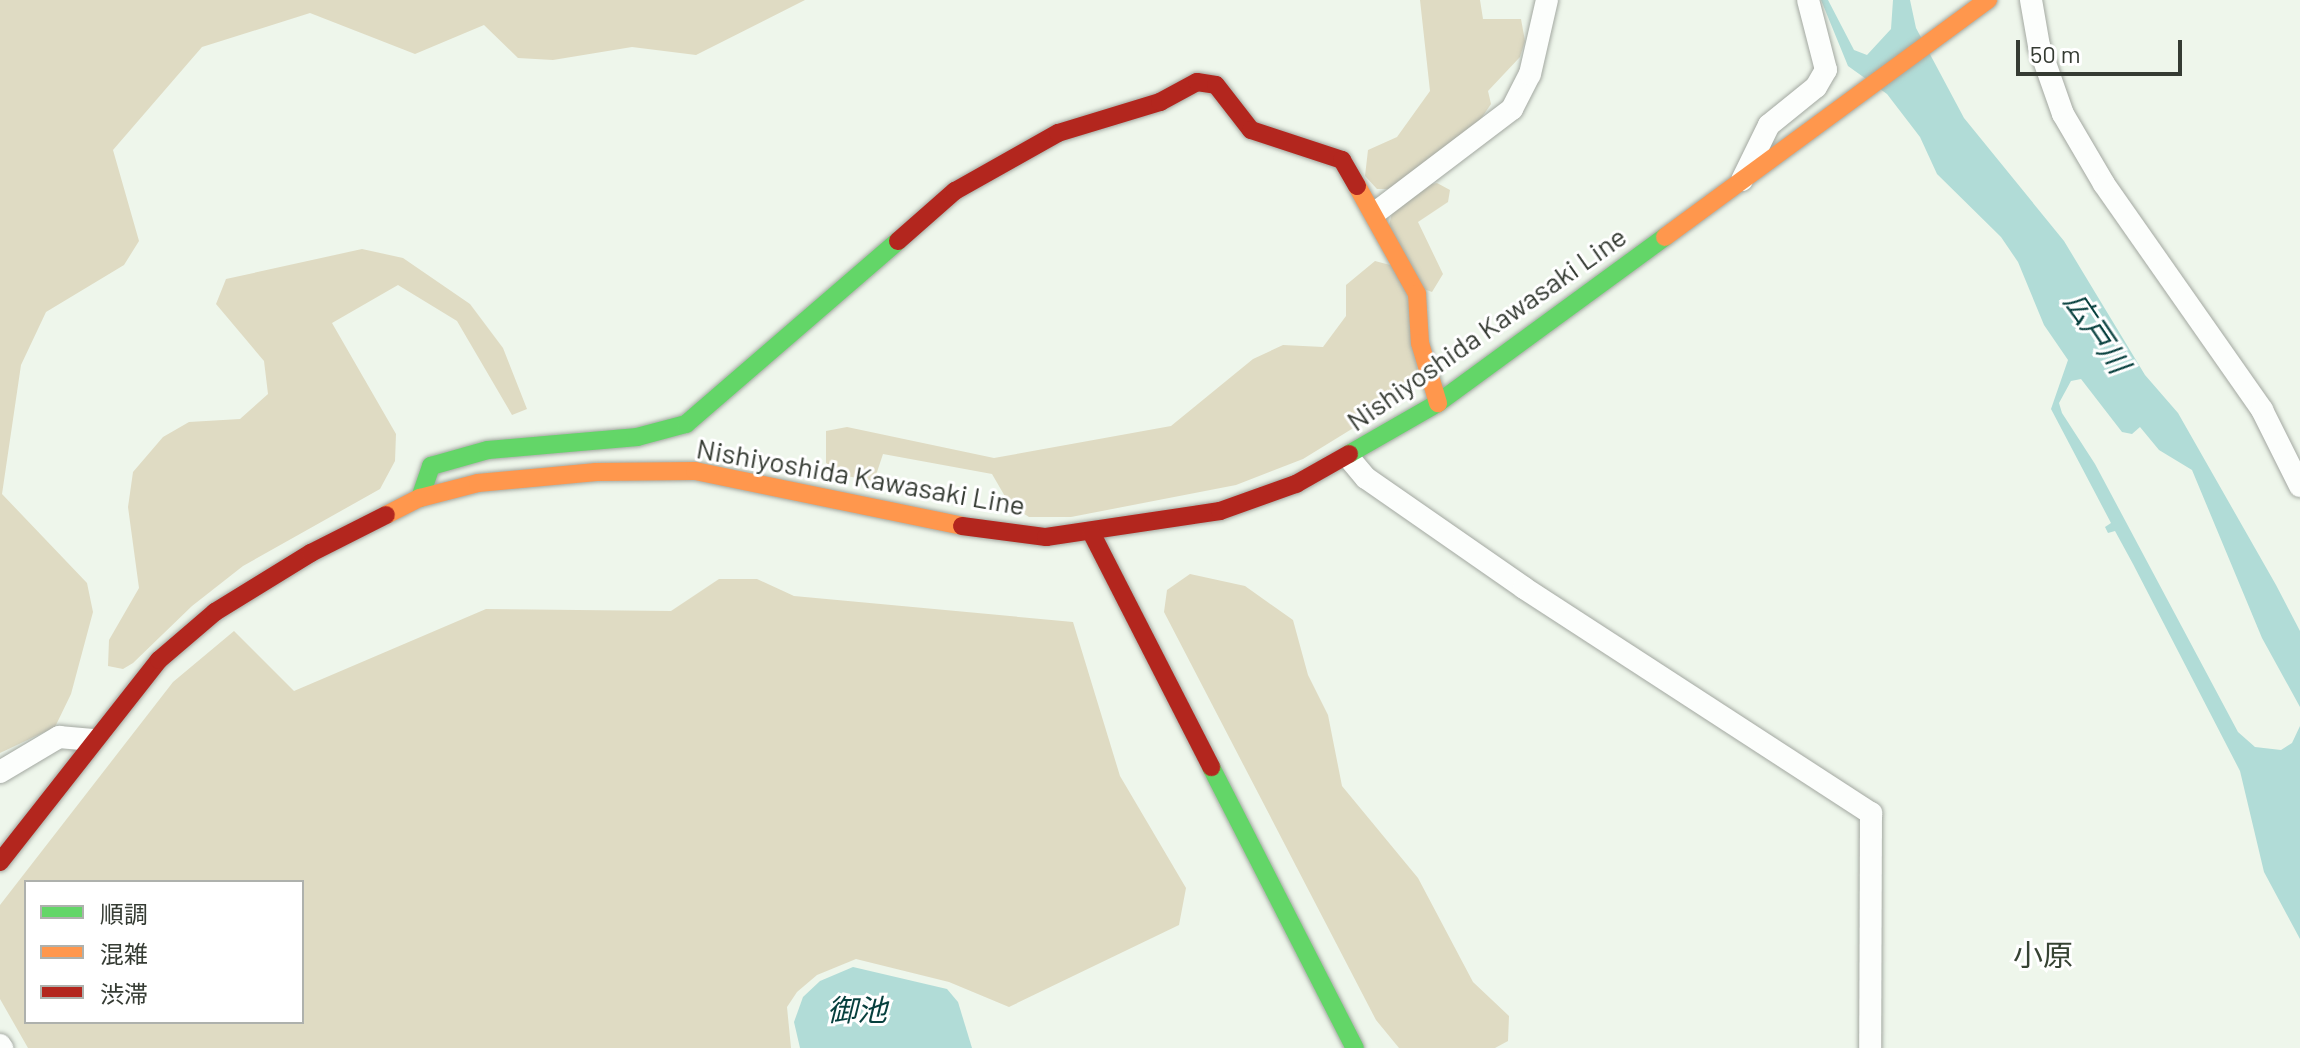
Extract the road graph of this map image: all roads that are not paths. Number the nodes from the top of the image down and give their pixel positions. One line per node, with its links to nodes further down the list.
1 (1547, 0): 6 (street)
2 (1808, 0): 5 (street)
3 (1988, 0): 5 (main road, Nishiyoshida Kawasaki Line)
4 (2031, 0): 9 (street)
5 (1742, 180): 7 (main road, Nishiyoshida Kawasaki Line)
6 (1375, 213): 7 (main road); 10 (main road)
7 (1438, 403): 8 (main road, Nishiyoshida Kawasaki Line)
8 (1349, 458): 11 (main road, Nishiyoshida Kawasaki Line); 16 (street)
9 (2300, 486)
10 (420, 498): 11 (main road, Nishiyoshida Kawasaki Line); 12 (main road, Nishiyoshida Kawasaki Line)
11 (1092, 534): 15 (main road)
12 (93, 740): 13 (street); 14 (main road, Nishiyoshida Kawasaki Line)
13 (0, 772)
14 (0, 862)
15 (1355, 1048)
16 (1870, 1048)

